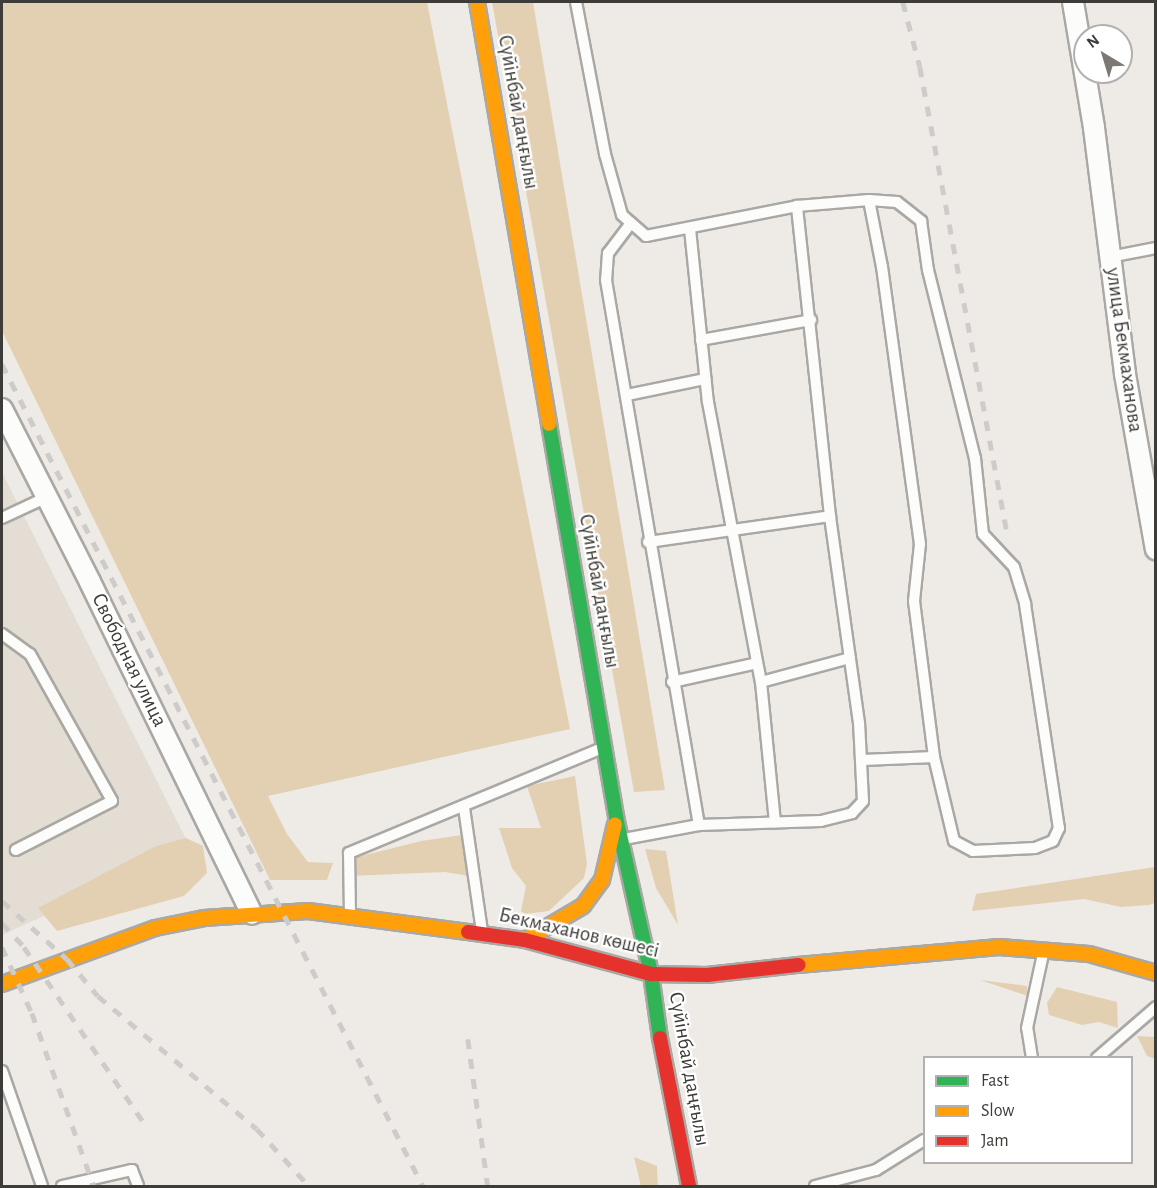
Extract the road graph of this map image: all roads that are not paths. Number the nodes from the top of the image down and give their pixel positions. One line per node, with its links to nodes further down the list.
1 (477, 2): 26 (main road, Сүйінбай даңғылы)
2 (576, 2): 6 (lane)
3 (1072, 2): 9 (street, улица Бекмаханова)
4 (869, 200): 5 (lane); 27 (lane); 27 (lane)
5 (797, 206): 7 (lane); 10 (lane)
6 (631, 223): 7 (lane); 13 (lane)
7 (690, 230): 11 (lane)
8 (1155, 248): 9 (lane, улица Бекмаханова)
9 (1110, 256): 20 (street, улица Бекмаханова)
10 (811, 320): 11 (lane); 16 (lane)
11 (701, 340): 12 (lane)
12 (705, 379): 13 (lane); 18 (lane)
13 (627, 395): 19 (lane)
14 (2, 409): 15 (street, Свободная улица)
15 (47, 497): 17 (lane); 35 (street, Свободная улица)
16 (830, 516): 18 (lane); 22 (lane)
17 (2, 518)
18 (732, 530): 19 (lane); 23 (lane)
19 (648, 542): 24 (lane)
20 (1155, 549)
21 (2, 634): 34 (lane)
22 (850, 658): 25 (lane); 28 (lane)
23 (757, 663): 24 (lane); 25 (lane)
24 (672, 682): 32 (lane)
25 (761, 682): 31 (lane)
26 (604, 747): 29 (lane); 30 (main road, Сүйінбай даңғылы)
27 (934, 757): 28 (lane)
28 (863, 760): 31 (lane)
29 (464, 808): 36 (lane); 37 (lane)
30 (616, 817): 33 (main road, Сүйінбай даңғылы); 38 (main road)
31 (775, 822): 32 (lane)
32 (699, 825): 33 (lane)
33 (621, 839): 41 (main road, Сүйінбай даңғылы)
34 (16, 850)
35 (252, 914): 36 (main road, Бекмаханов көшесі); 42 (main road, Бекмаханов көшесі)
36 (350, 915): 37 (main road, Бекмаханов көшесі)
37 (482, 932): 38 (main road, Бекмаханов көшесі)
38 (525, 940): 41 (main road, Бекмаханов көшесі)
39 (1045, 948): 40 (main road, Бекмаханов көшесі); 41 (main road, Бекмаханов көшесі); 44 (lane)
40 (1155, 973)
41 (651, 974): 51 (main road, Сүйінбай даңғылы)
42 (2, 984)
43 (1155, 1006): 45 (lane)
44 (1032, 1056)
45 (1099, 1056)
46 (2, 1071): 48 (lane)
47 (923, 1141): 52 (lane)
48 (42, 1186)
49 (62, 1186): 50 (lane)
50 (138, 1186)
51 (689, 1186)
52 (815, 1186)

